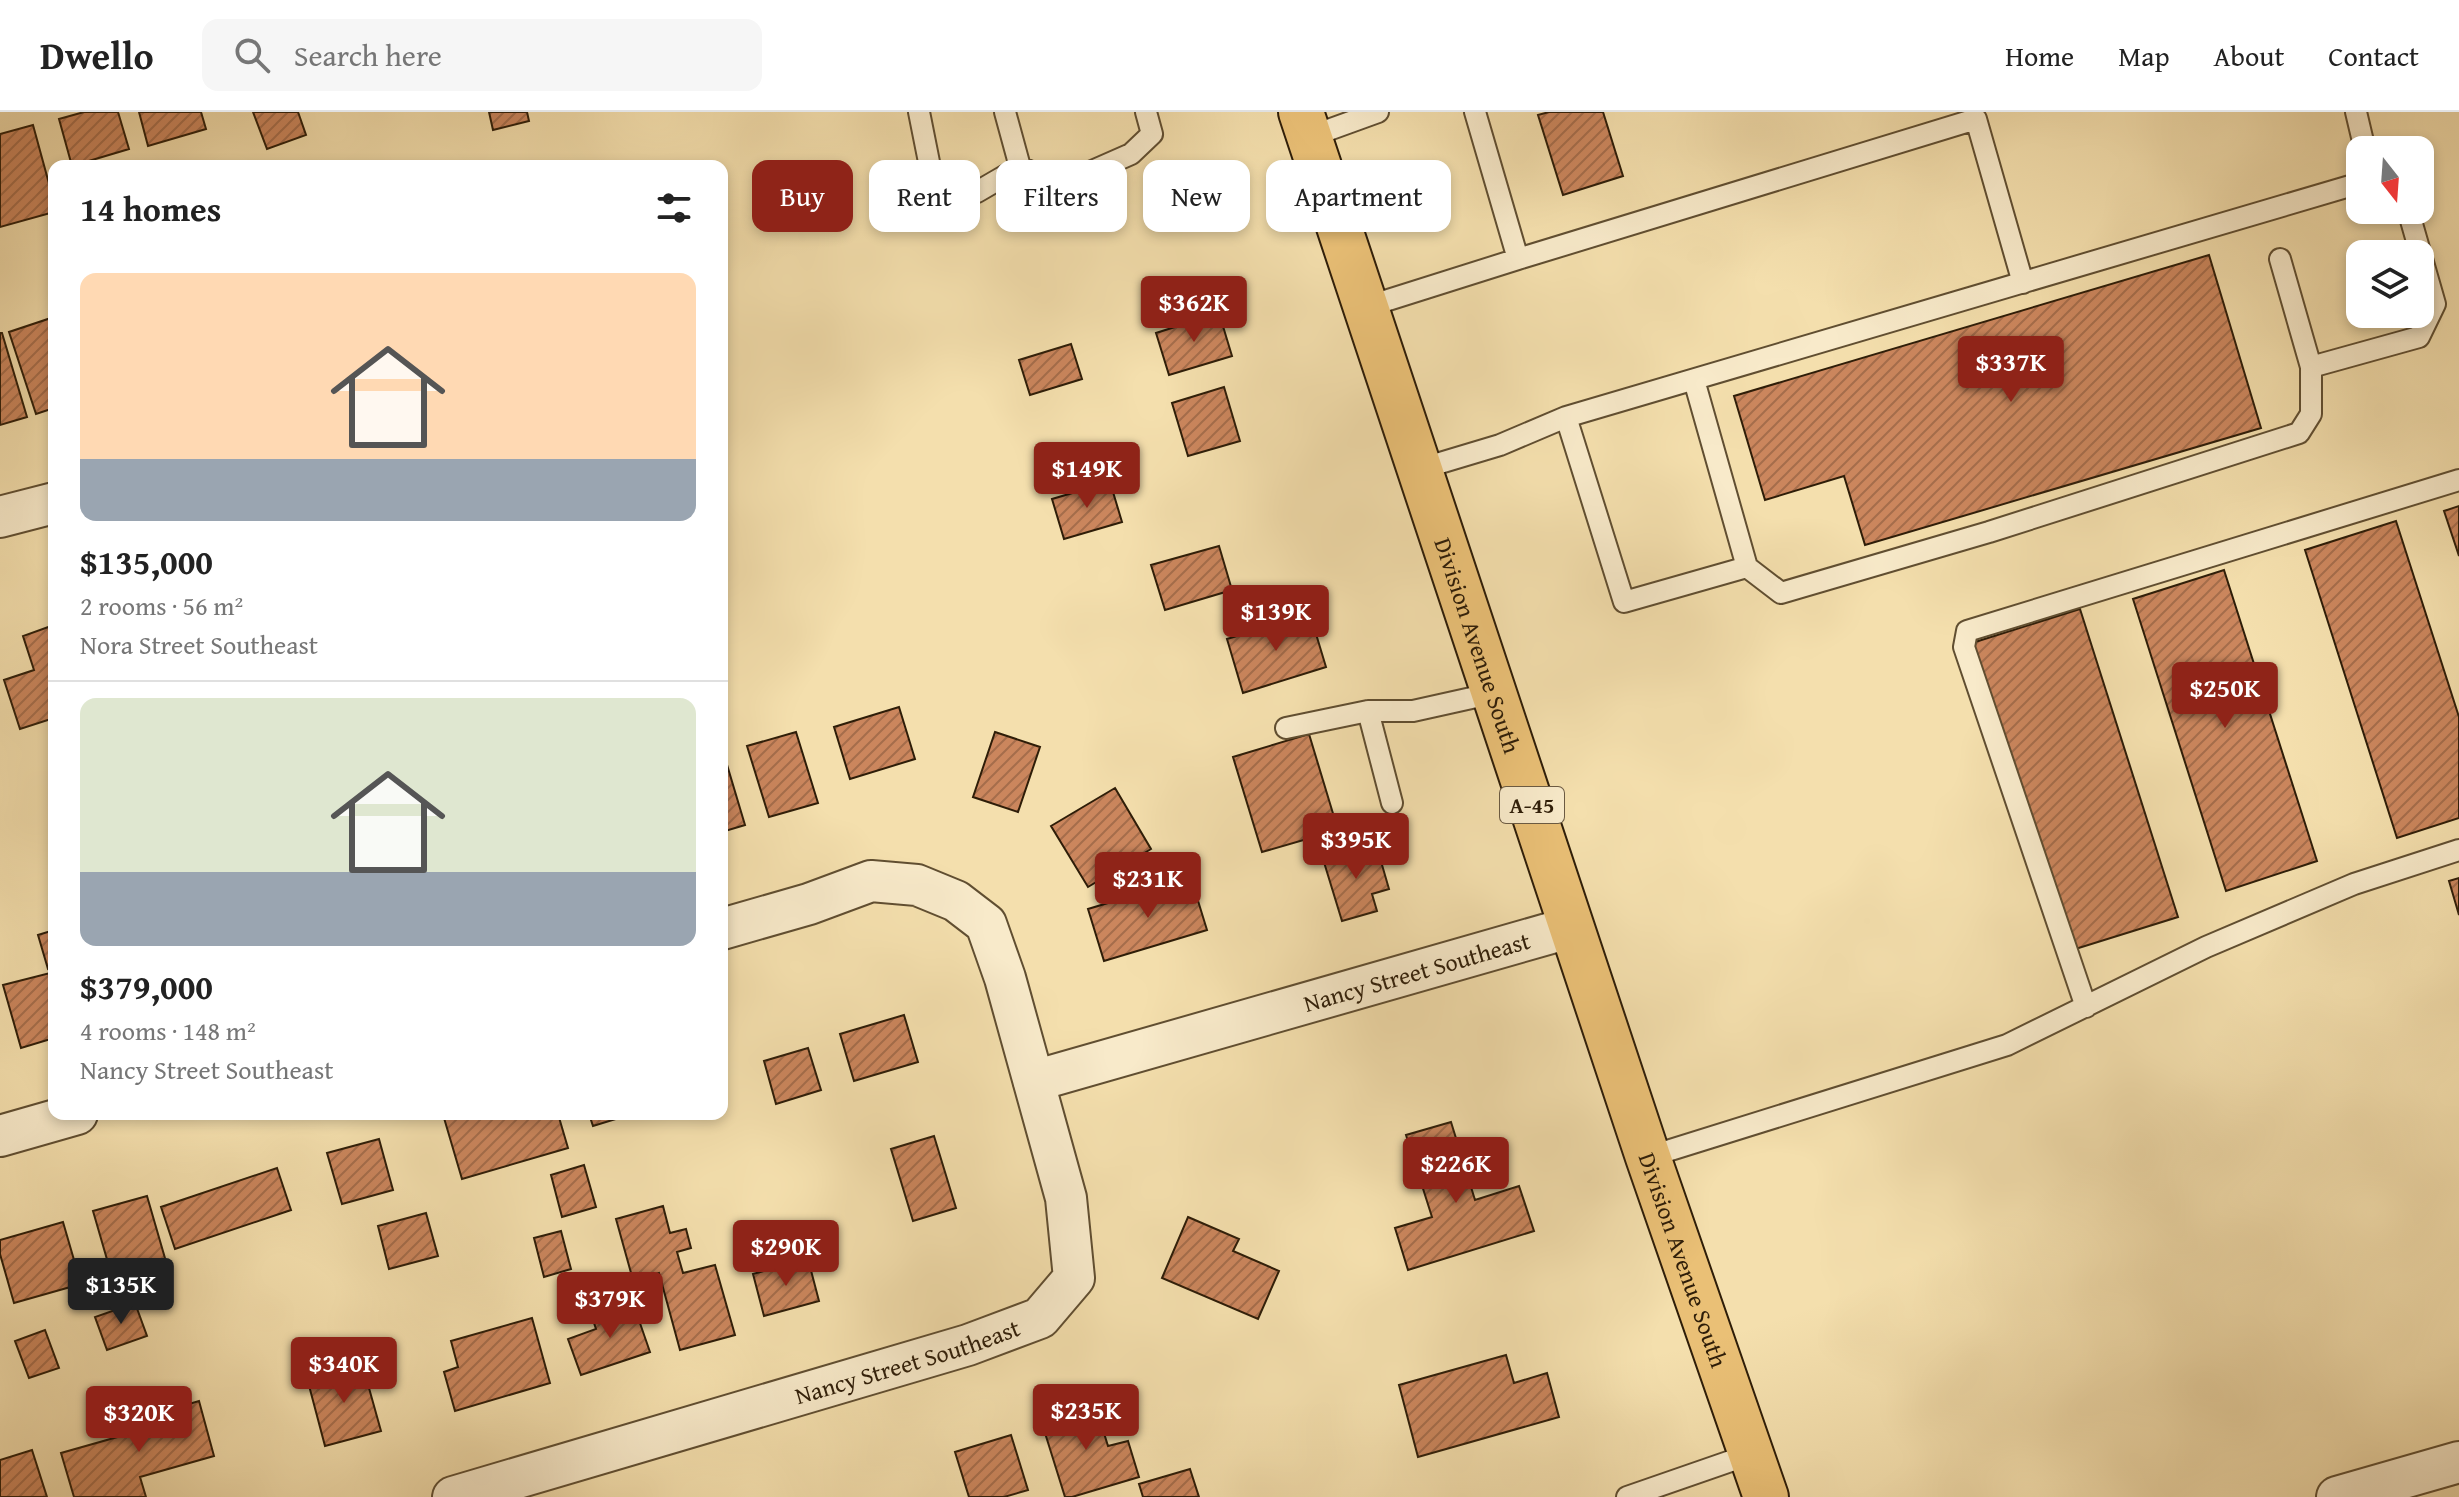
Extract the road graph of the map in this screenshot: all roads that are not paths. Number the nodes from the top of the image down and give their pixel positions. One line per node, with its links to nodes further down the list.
1 (919, 112): 11 (lane)
2 (1005, 112): 9 (lane)
3 (1146, 112): 10 (lane)
4 (1378, 112): 7 (lane)
5 (1475, 112): 14 (lane)
6 (2356, 112): 8 (lane)
7 (1305, 124): 17 (main road, Division Avenue South / A-45)
8 (2362, 136)
9 (1018, 160)
10 (1117, 160)
11 (996, 181)
12 (2346, 187): 16 (lane)
13 (2412, 224): 18 (lane)
14 (1518, 259): 16 (lane); 17 (lane)
15 (2280, 259): 18 (lane)
16 (2023, 283): 19 (lane)
17 (1366, 307): 21 (main road, Division Avenue South / A-45)
18 (2311, 367): 25 (lane)
19 (1694, 380): 20 (lane); 25 (lane)
20 (1566, 417): 21 (lane); 25 (lane)
21 (1420, 469): 26 (main road, Division Avenue South / A-45)
22 (2459, 480): 33 (lane)
23 (48, 505): 24 (street)
24 (0, 517)
25 (1747, 567)
26 (1494, 693): 27 (lane); 32 (main road, Division Avenue South / A-45)
27 (1368, 711): 28 (lane); 29 (lane)
28 (1286, 728)
29 (1392, 803)
30 (2459, 850): 33 (lane)
31 (728, 927): 34 (street)
32 (1572, 927): 34 (street, Nancy Street Southeast); 37 (main road, Division Avenue South / A-45)
33 (2086, 1007): 37 (lane)
34 (1034, 1081): 40 (street, Nancy Street Southeast)
35 (56, 1120): 36 (street)
36 (0, 1136)
37 (1648, 1157): 38 (main road, Division Avenue South / A-45)
38 (1751, 1454): 41 (lane); 42 (main road, Division Avenue South / A-45)
39 (2459, 1462): 43 (street)
40 (453, 1497)
41 (1627, 1497)
42 (1766, 1497)
43 (2337, 1497)

